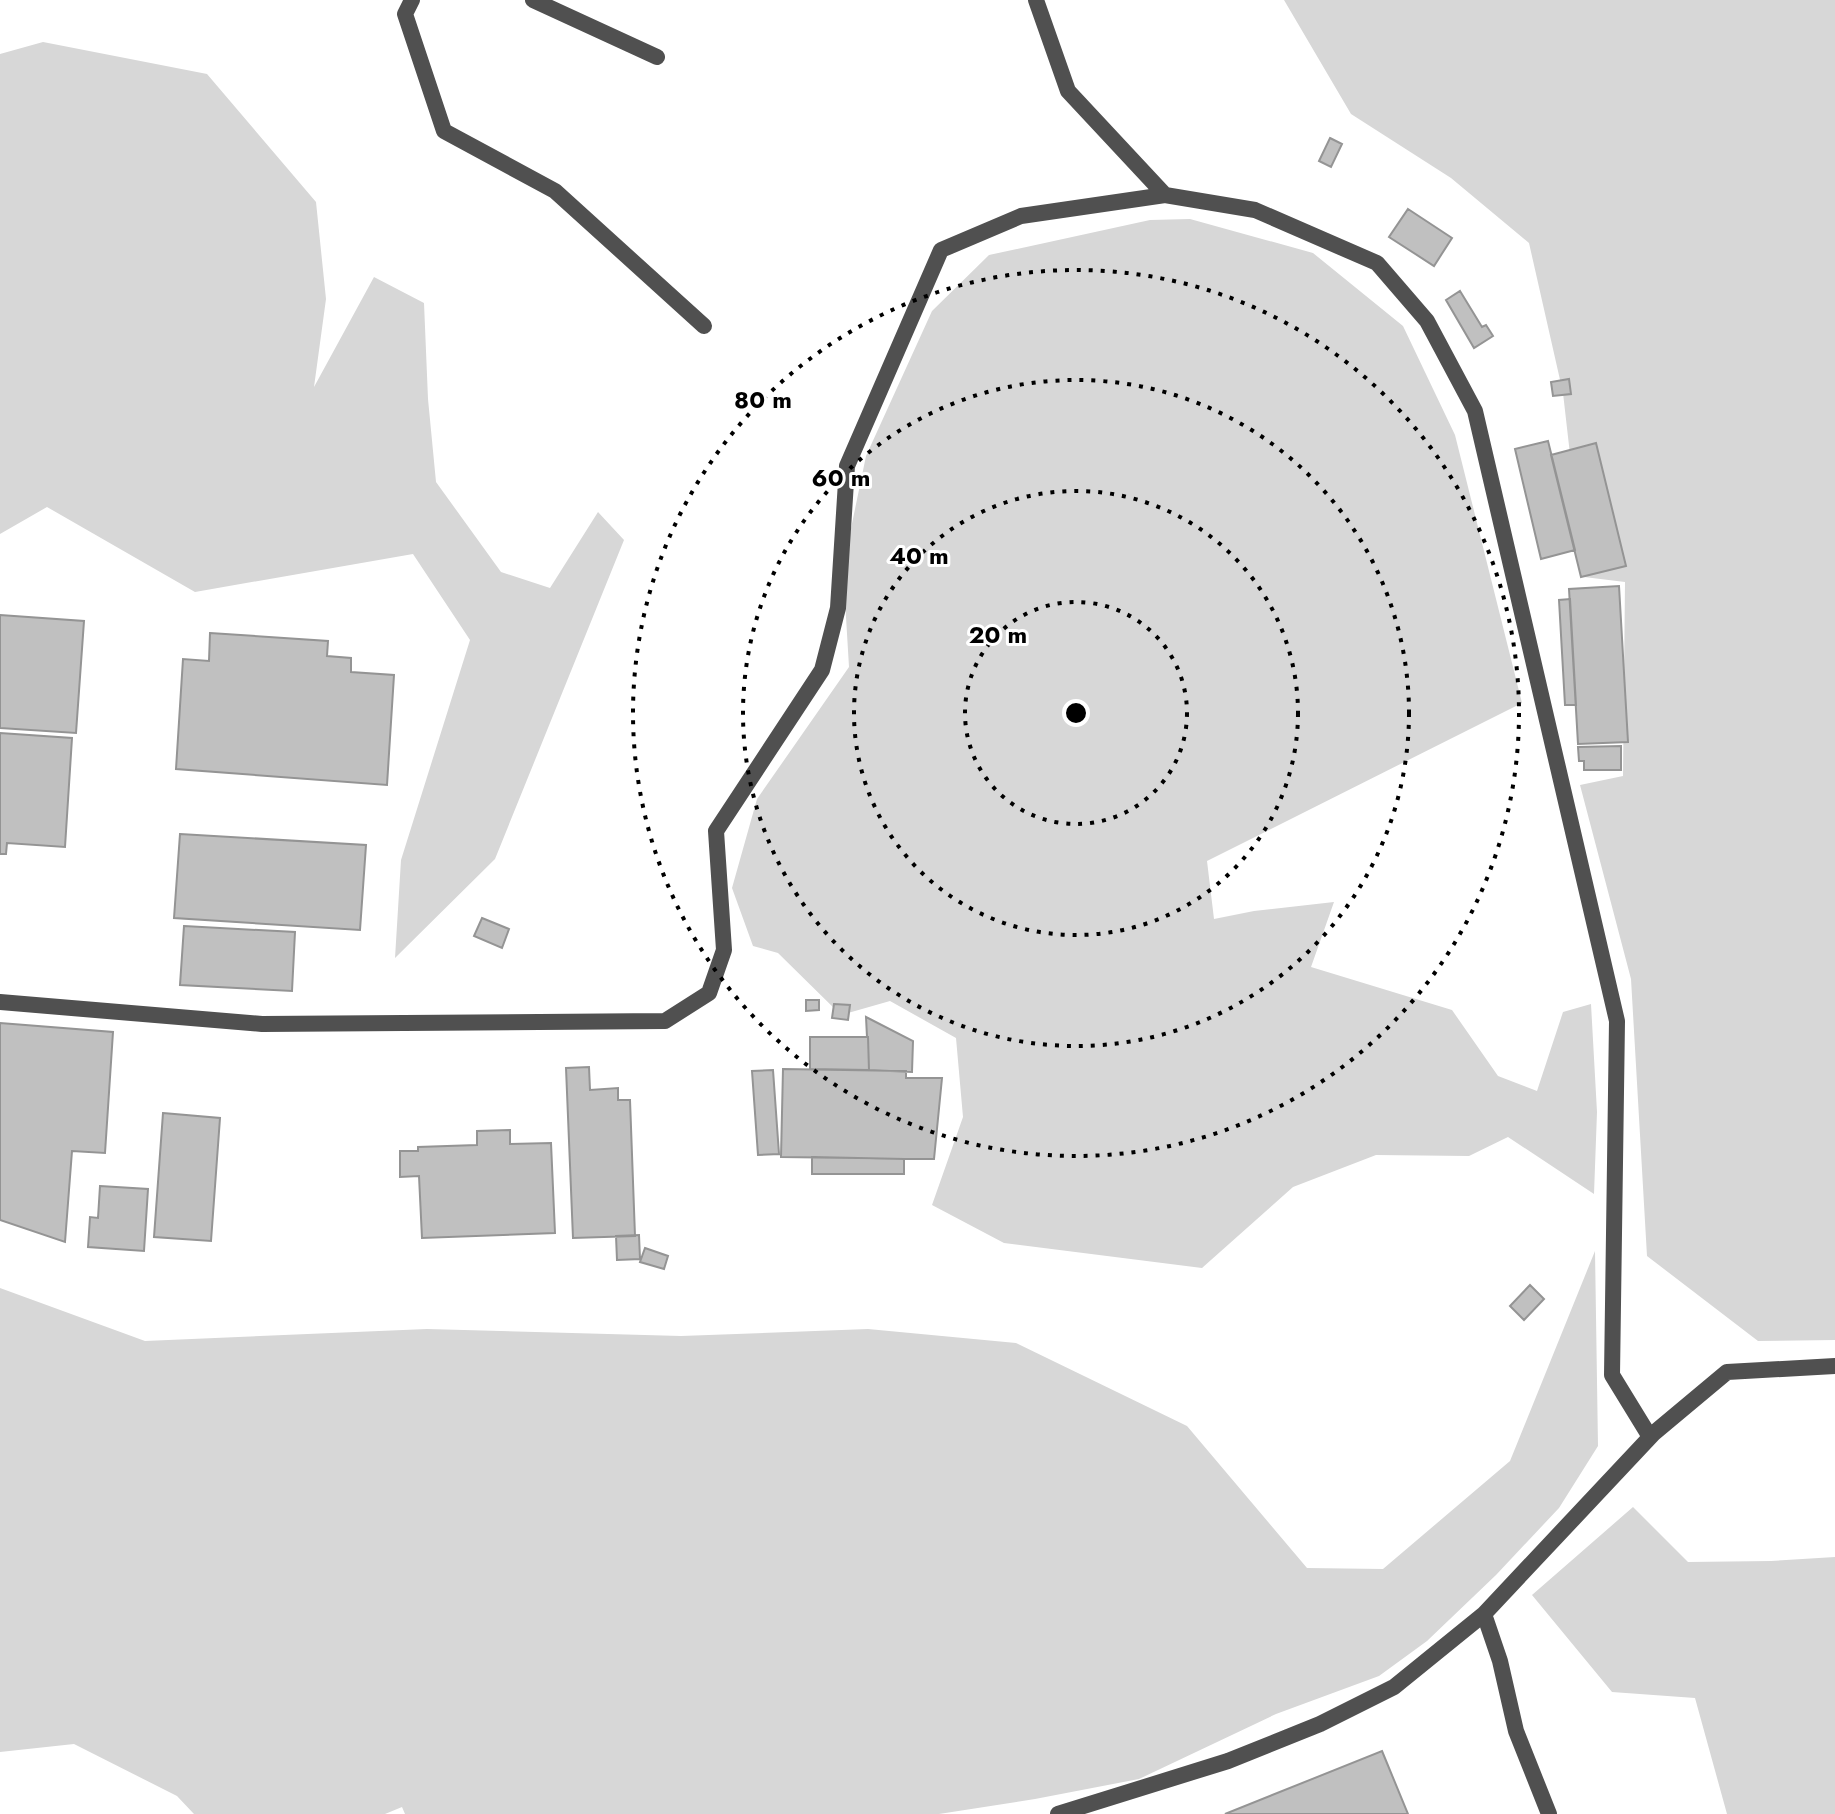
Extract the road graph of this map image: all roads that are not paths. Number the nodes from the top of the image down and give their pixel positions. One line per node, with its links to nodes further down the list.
1 (412, 0): 6 (street)
2 (533, 0): 4 (street)
3 (1036, 0): 5 (street)
4 (657, 57)
5 (1165, 195): 7 (street); 9 (street)
6 (704, 326)
7 (0, 1002)
8 (1835, 1366): 9 (street)
9 (1650, 1437): 10 (street)
10 (1484, 1614): 11 (street); 12 (street)
11 (1058, 1814)
12 (1549, 1814)

